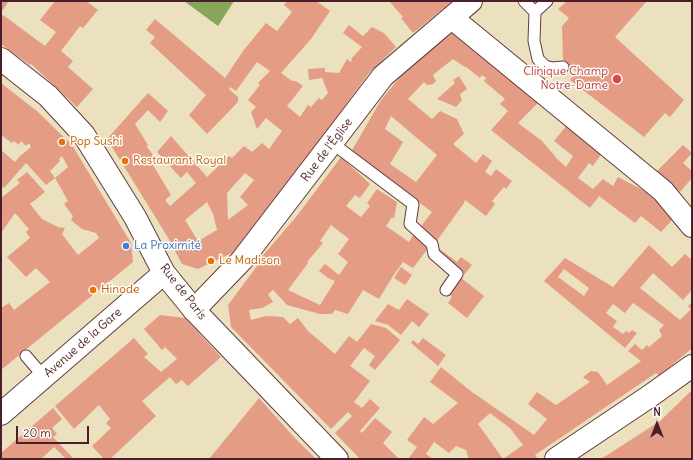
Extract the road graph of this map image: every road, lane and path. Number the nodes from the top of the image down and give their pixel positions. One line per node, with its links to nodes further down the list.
1 (471, 1): 5 (street, Rue de l'Église)
2 (524, 1): 4 (lane)
3 (547, 1): 4 (lane)
4 (535, 12): 7 (lane)
5 (452, 18): 8 (street, Rue de l'Église); 9 (street)
6 (1, 60): 10 (street, Rue de Paris)
7 (563, 67)
8 (332, 143): 11 (lane); 12 (street, Rue de l'Église)
9 (692, 226)
10 (164, 273): 12 (street, Rue de Paris); 15 (street, Avenue de la Gare)
11 (446, 290)
12 (194, 310): 17 (street, Rue de Paris)
13 (26, 356): 15 (lane)
14 (692, 366): 18 (street)
15 (44, 376): 16 (street, Avenue de la Gare)
16 (1, 414)
17 (337, 459)
18 (556, 459)

